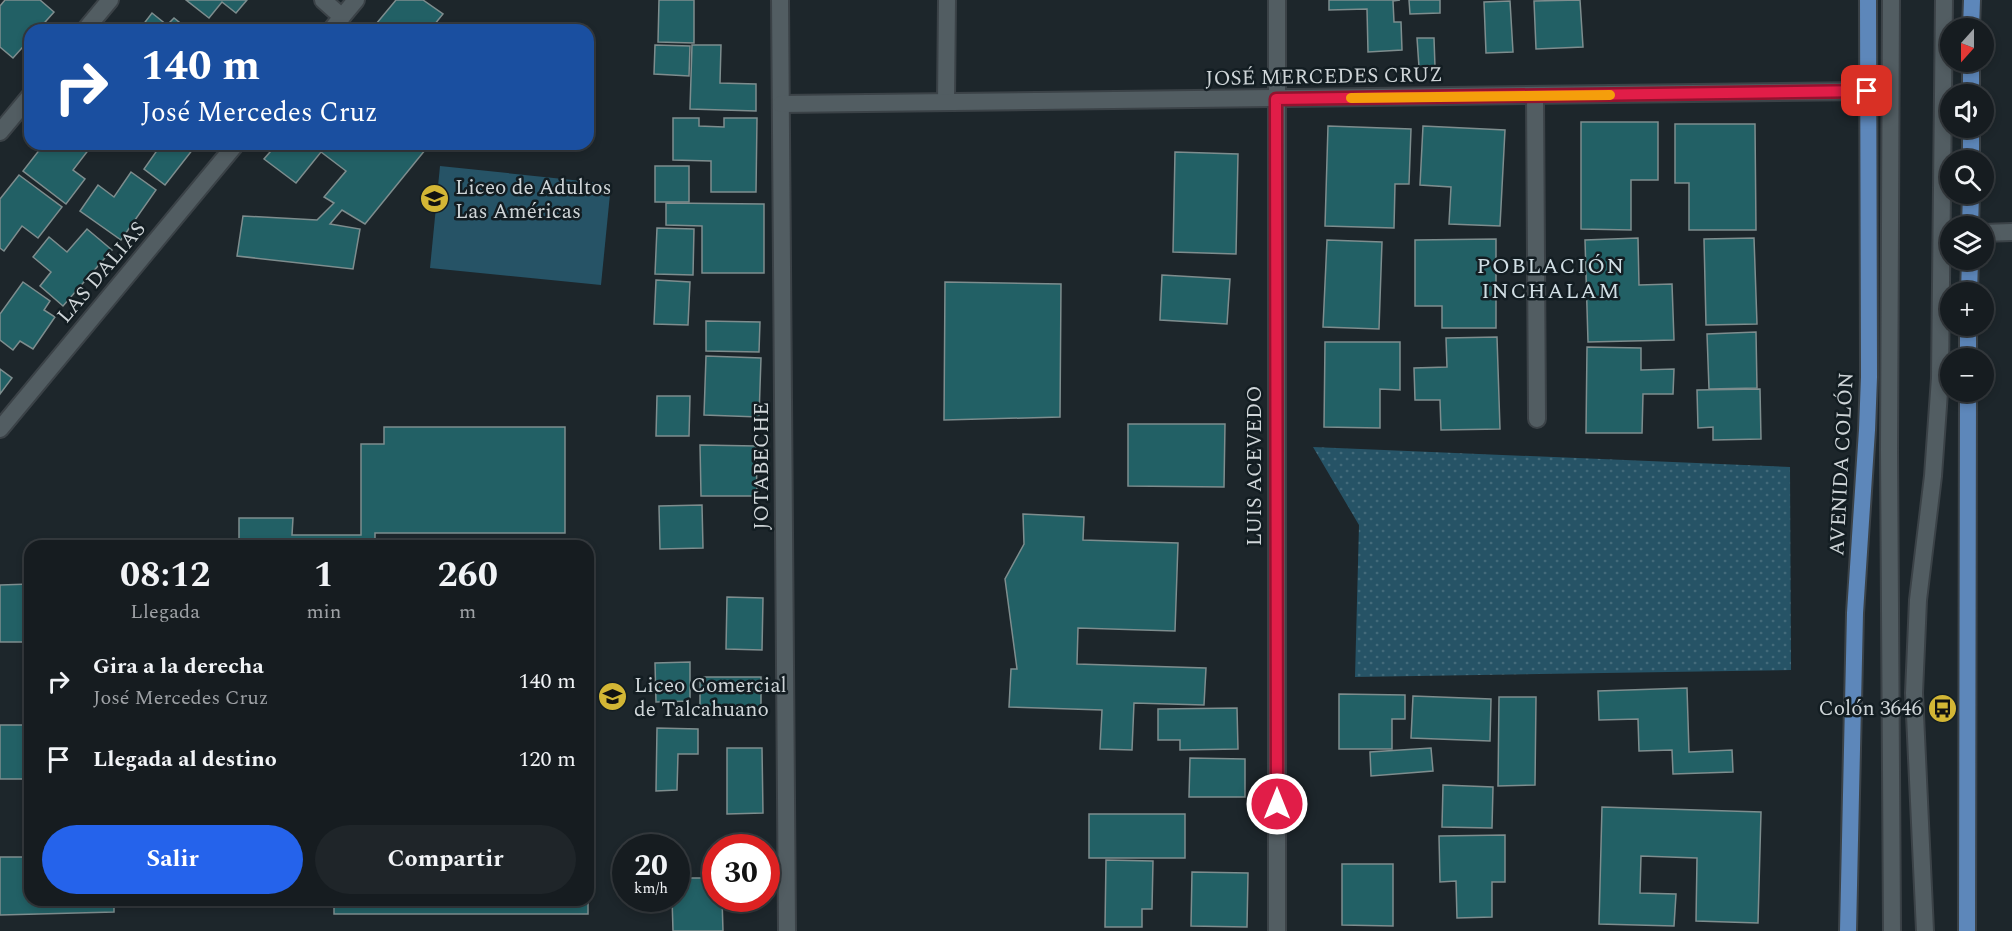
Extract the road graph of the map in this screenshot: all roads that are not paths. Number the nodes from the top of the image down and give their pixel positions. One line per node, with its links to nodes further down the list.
1 (110, 0): 13 (street)
2 (323, 0): 12 (street)
3 (356, 0): 12 (street)
4 (780, 0): 19 (street, JOTABECHE)
5 (946, 0): 17 (street)
6 (1277, 0): 16 (street, LUIS ACEVEDO)
7 (1868, 0): 14 (main road, AVENIDA COLÓN)
8 (1892, 0): 30 (street)
9 (1944, 0): 31 (street)
10 (1972, 0): 11 (main road)
11 (1971, 18)
12 (337, 23)
13 (90, 24)
14 (1867, 91): 15 (street, JOSÉ MERCEDES CRUZ); 29 (main road, AVENIDA COLÓN)
15 (1535, 96): 16 (street, JOSÉ MERCEDES CRUZ); 25 (street)
16 (1276, 99): 17 (street, JOSÉ MERCEDES CRUZ); 28 (street, LUIS ACEVEDO)
17 (946, 102): 19 (street, JOSÉ MERCEDES CRUZ)
18 (24, 103): 20 (street)
19 (781, 104): 27 (street, JOTABECHE)
20 (0, 132)
21 (231, 150): 26 (street, LAS DALIAS)
22 (2012, 232): 23 (street)
23 (1994, 233)
24 (1968, 402): 32 (main road)
25 (1537, 419)
26 (0, 429)
27 (787, 931)
28 (1277, 931)
29 (1848, 931)
30 (1892, 931)
31 (1925, 931)
32 (1967, 931)

